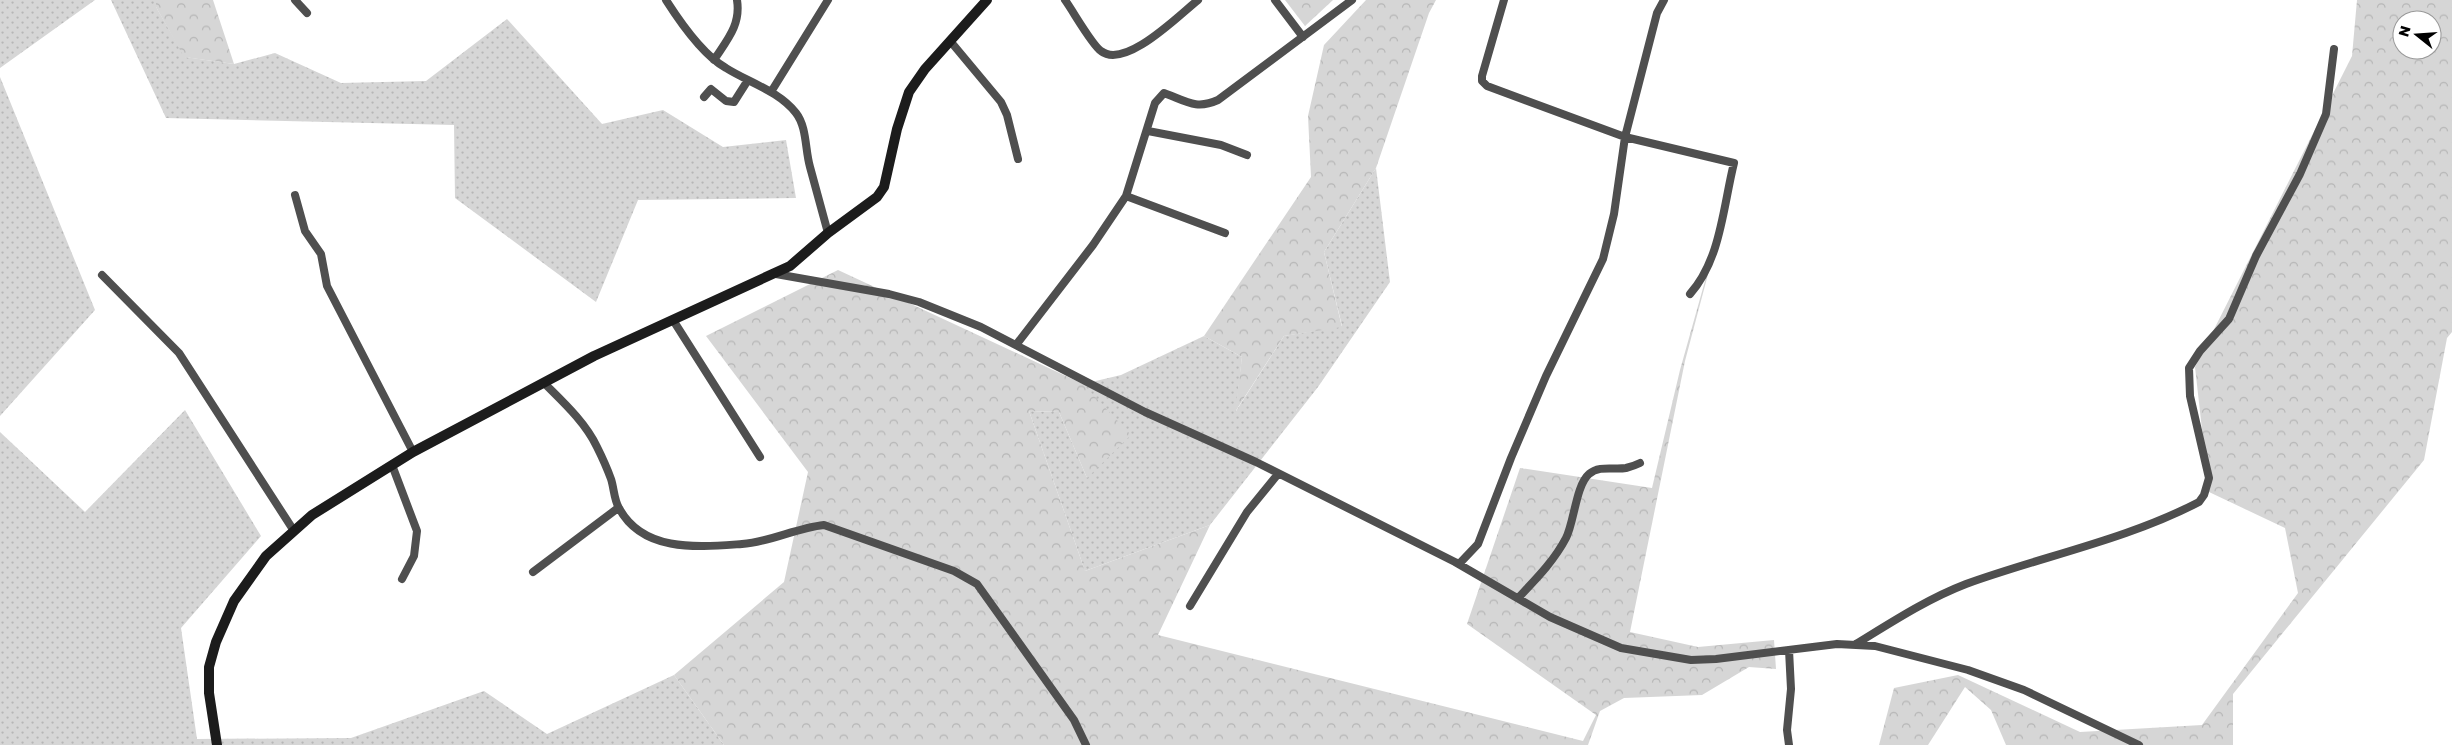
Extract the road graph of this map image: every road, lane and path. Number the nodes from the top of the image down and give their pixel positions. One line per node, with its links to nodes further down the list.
1 (295, 0): 12 (street)
2 (666, 0): 16 (street)
3 (737, 0): 16 (street)
4 (828, 0): 18 (street)
5 (986, 0): 14 (street)
6 (1198, 0): 11 (street)
7 (1276, 0): 13 (street)
8 (1352, 0): 13 (street)
9 (1504, 0): 21 (street)
10 (1664, 0): 21 (street)
11 (1067, 1)
12 (306, 13)
13 (1303, 37): 20 (street)
14 (952, 42): 23 (street); 26 (street)
15 (2334, 49): 46 (street)
16 (714, 60): 17 (street)
17 (748, 80): 18 (street); 19 (street)
18 (771, 92): 26 (street)
19 (704, 97)
20 (1148, 132): 22 (street); 25 (street)
21 (1625, 137): 30 (street); 41 (street)
22 (1247, 155)
23 (1018, 160)
24 (295, 195): 34 (street)
25 (1126, 196): 27 (street); 32 (street)
26 (828, 233): 28 (street)
27 (1225, 233)
28 (776, 274): 31 (street); 32 (street)
29 (102, 275): 40 (street)
30 (1690, 294)
31 (673, 320): 33 (street); 35 (street)
32 (1016, 346): 38 (street)
33 (544, 382): 34 (street); 39 (street)
34 (413, 452): 37 (street)
35 (760, 457)
36 (1640, 463): 44 (street)
37 (392, 465): 40 (street); 43 (street)
38 (1278, 474): 41 (street); 45 (street)
39 (618, 508): 42 (street); 49 (street)
40 (294, 531): 48 (street)
41 (1459, 564): 44 (street)
42 (533, 572)
43 (402, 579)
44 (1518, 598): 47 (street)
45 (1190, 606)
46 (1856, 644): 47 (street); 51 (street)
47 (1789, 650): 50 (street)
48 (217, 745)
49 (1086, 745)
50 (1789, 745)
51 (2139, 745)

